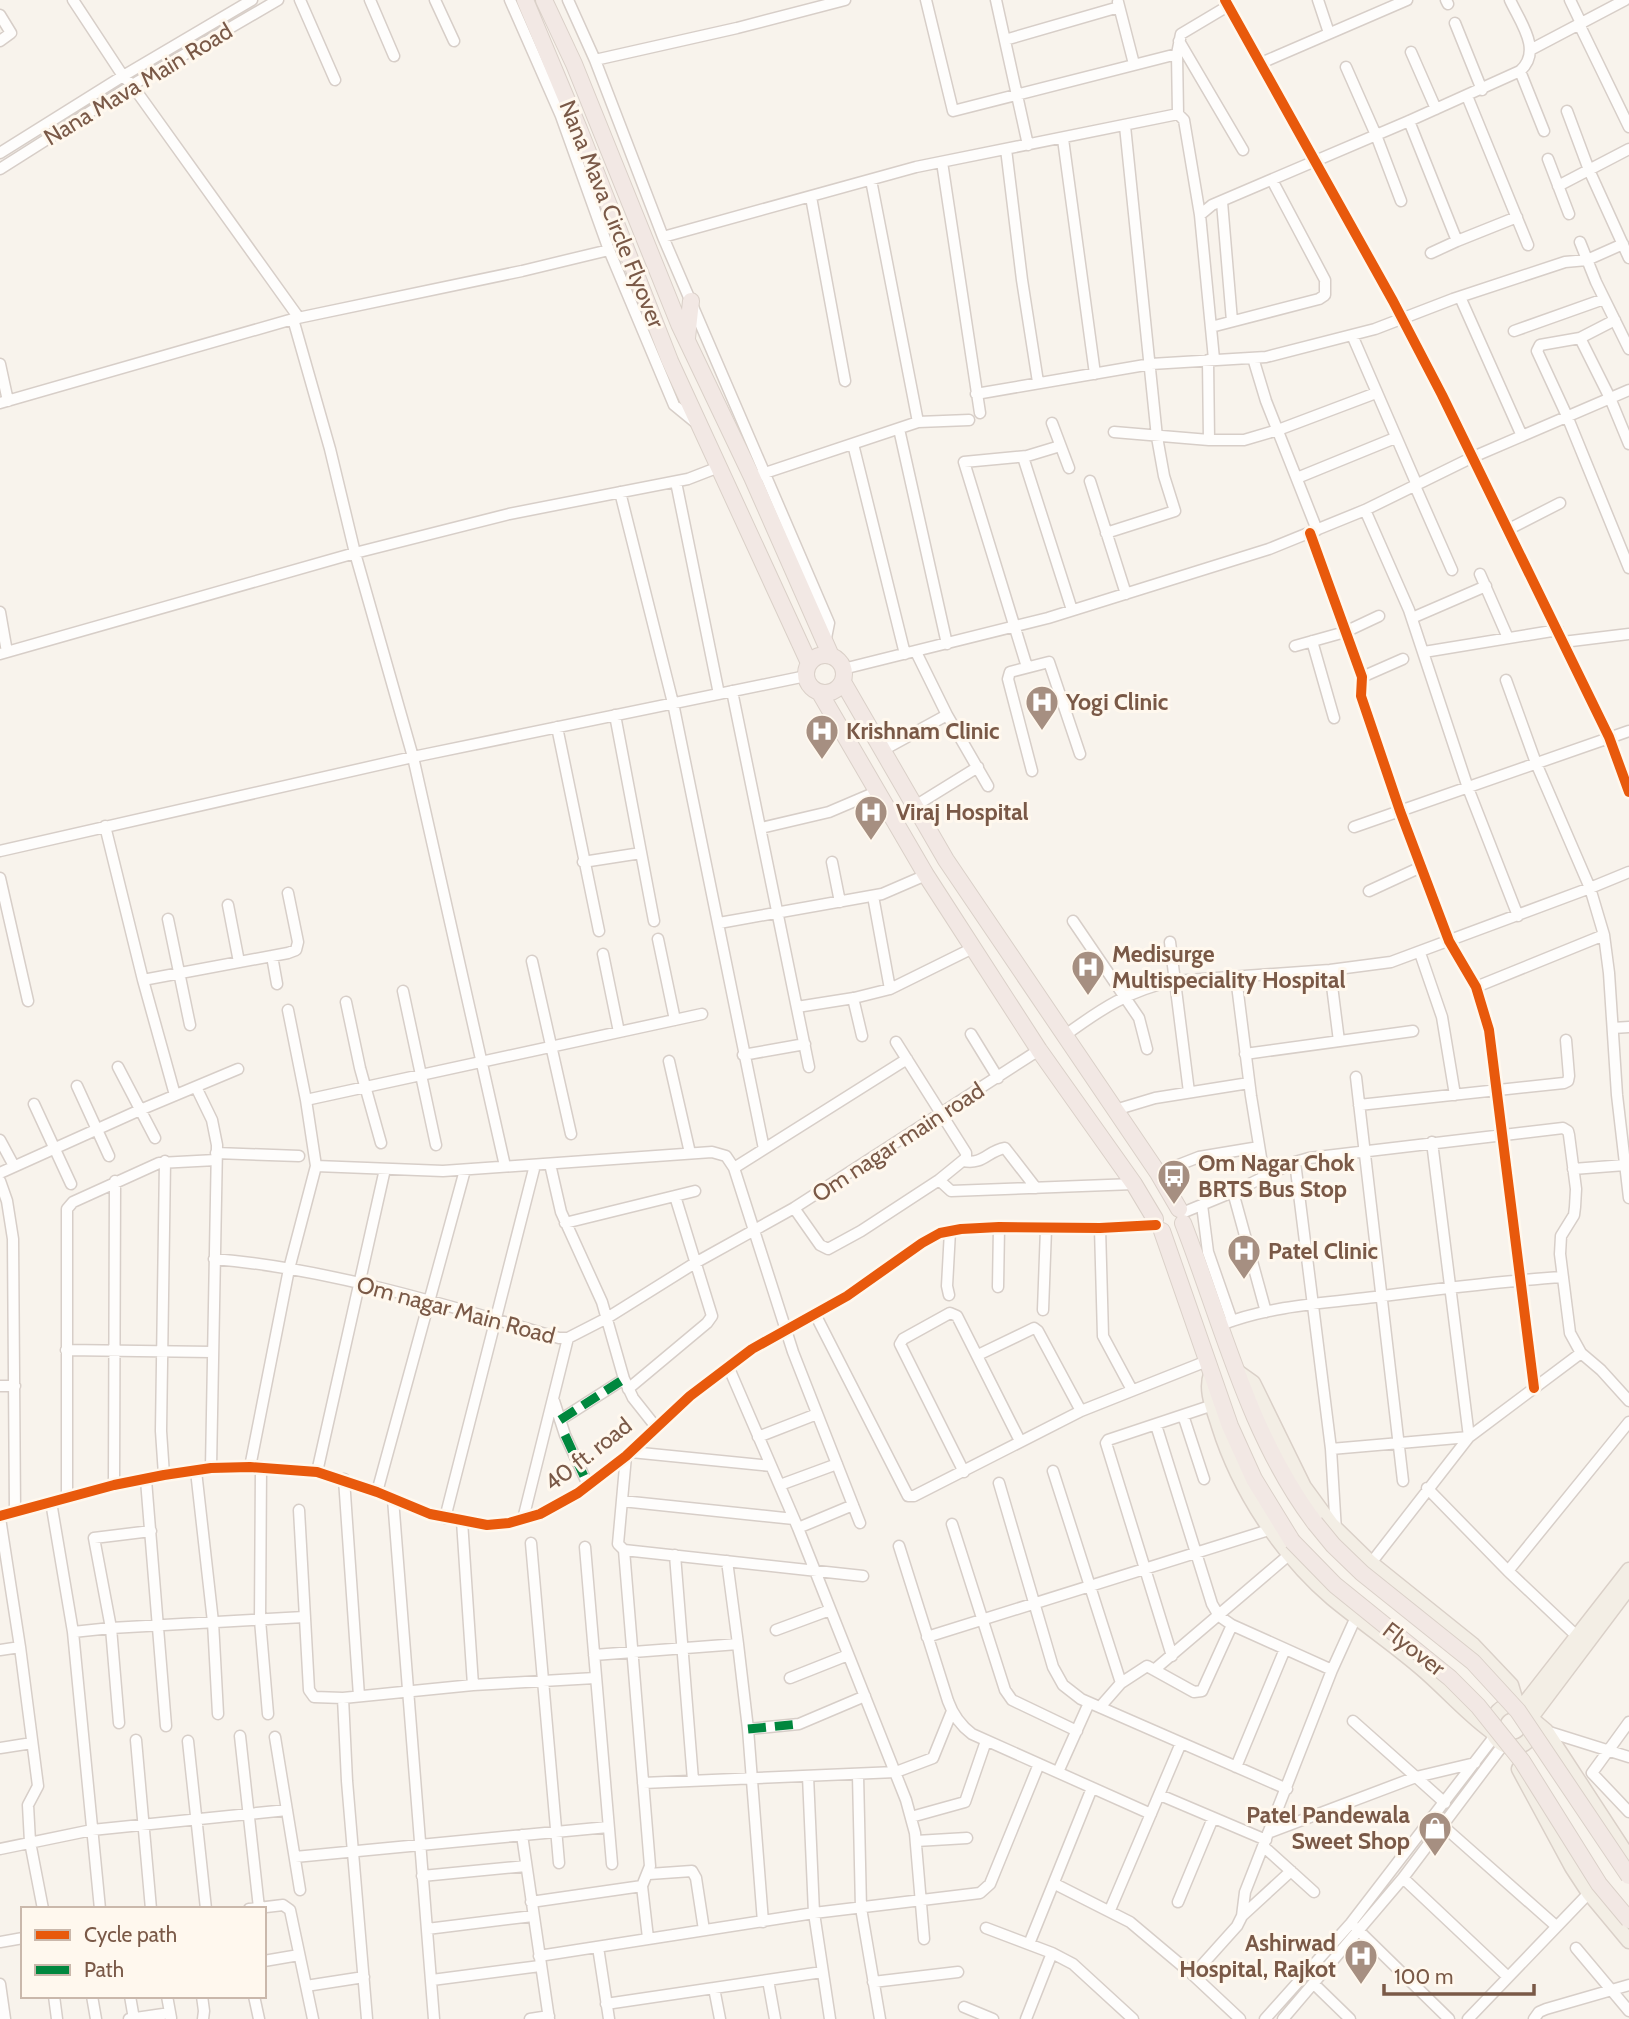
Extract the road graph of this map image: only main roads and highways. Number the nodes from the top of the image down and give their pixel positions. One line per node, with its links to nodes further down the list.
1 (525, 0): 6 (highway, Nana Mava Circle Flyover)
2 (544, 0): 4 (highway, Nana Mava Circle Flyover)
3 (691, 301): 4 (highway)
4 (687, 341): 5 (highway, Nana Mava Circle Flyover)
5 (828, 649): 6 (highway); 7 (highway)
6 (808, 669): 8 (highway)
7 (843, 676): 8 (highway); 9 (highway, Flyover)
8 (820, 693): 10 (highway, Flyover)
9 (1181, 1215): 10 (highway); 10 (highway); 12 (highway, Flyover)
10 (1158, 1225): 11 (highway, Flyover)
11 (1209, 1368): 13 (highway, Flyover); 13 (main road)
12 (1239, 1373): 16 (main road); 19 (highway, Flyover, bridge)
13 (1291, 1547): 17 (main road); 20 (highway, Flyover, bridge)
14 (1629, 1570): 15 (main road)
15 (1626, 1588): 16 (main road)
16 (1526, 1712): 17 (main road); 17 (main road); 18 (main road)
17 (1499, 1740): 21 (main road)
18 (1627, 1850)
19 (1629, 1876)
20 (1629, 1920)
21 (1629, 1941)

